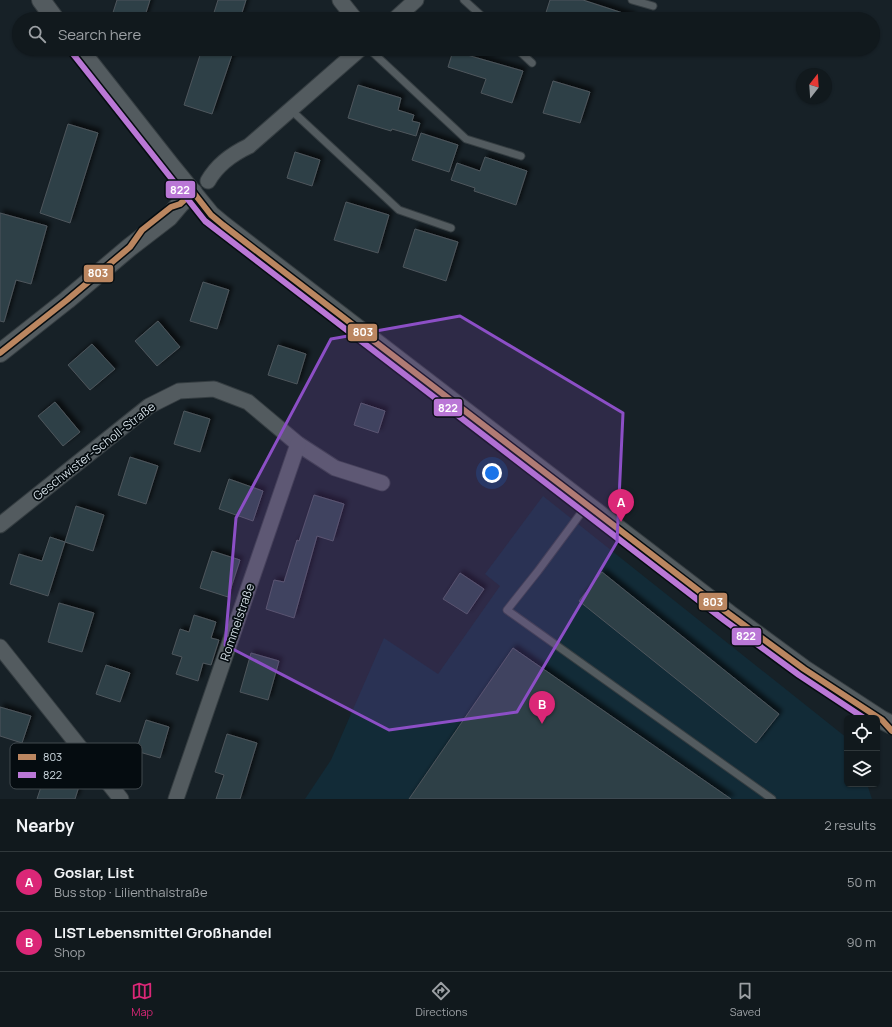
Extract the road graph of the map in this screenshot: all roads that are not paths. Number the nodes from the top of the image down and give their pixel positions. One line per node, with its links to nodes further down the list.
1 (41, 0): 7 (street)
2 (340, 0): 8 (street)
3 (416, 0): 9 (street)
4 (464, 0): 10 (lane)
5 (632, 0): 6 (lane)
6 (653, 6)
7 (50, 12)
8 (350, 12)
9 (403, 12)
10 (477, 12)
11 (84, 56): 18 (street)
12 (352, 56): 16 (street)
13 (377, 56): 17 (lane)
14 (524, 56): 15 (lane)
15 (532, 63)
16 (291, 110): 18 (street); 19 (lane)
17 (521, 156)
18 (186, 198): 20 (street); 23 (street)
19 (451, 228)
20 (0, 353)
21 (298, 444): 22 (street, Geschwister-Scholl-Straße); 24 (street, Geschwister-Scholl-Straße); 30 (street, Rommelstraße)
22 (382, 483)
23 (587, 505): 26 (street); 31 (lane)
24 (0, 525)
25 (0, 647): 27 (street)
26 (889, 726)
27 (77, 743)
28 (114, 789): 29 (street)
29 (122, 799)
30 (176, 799)
31 (772, 799)

